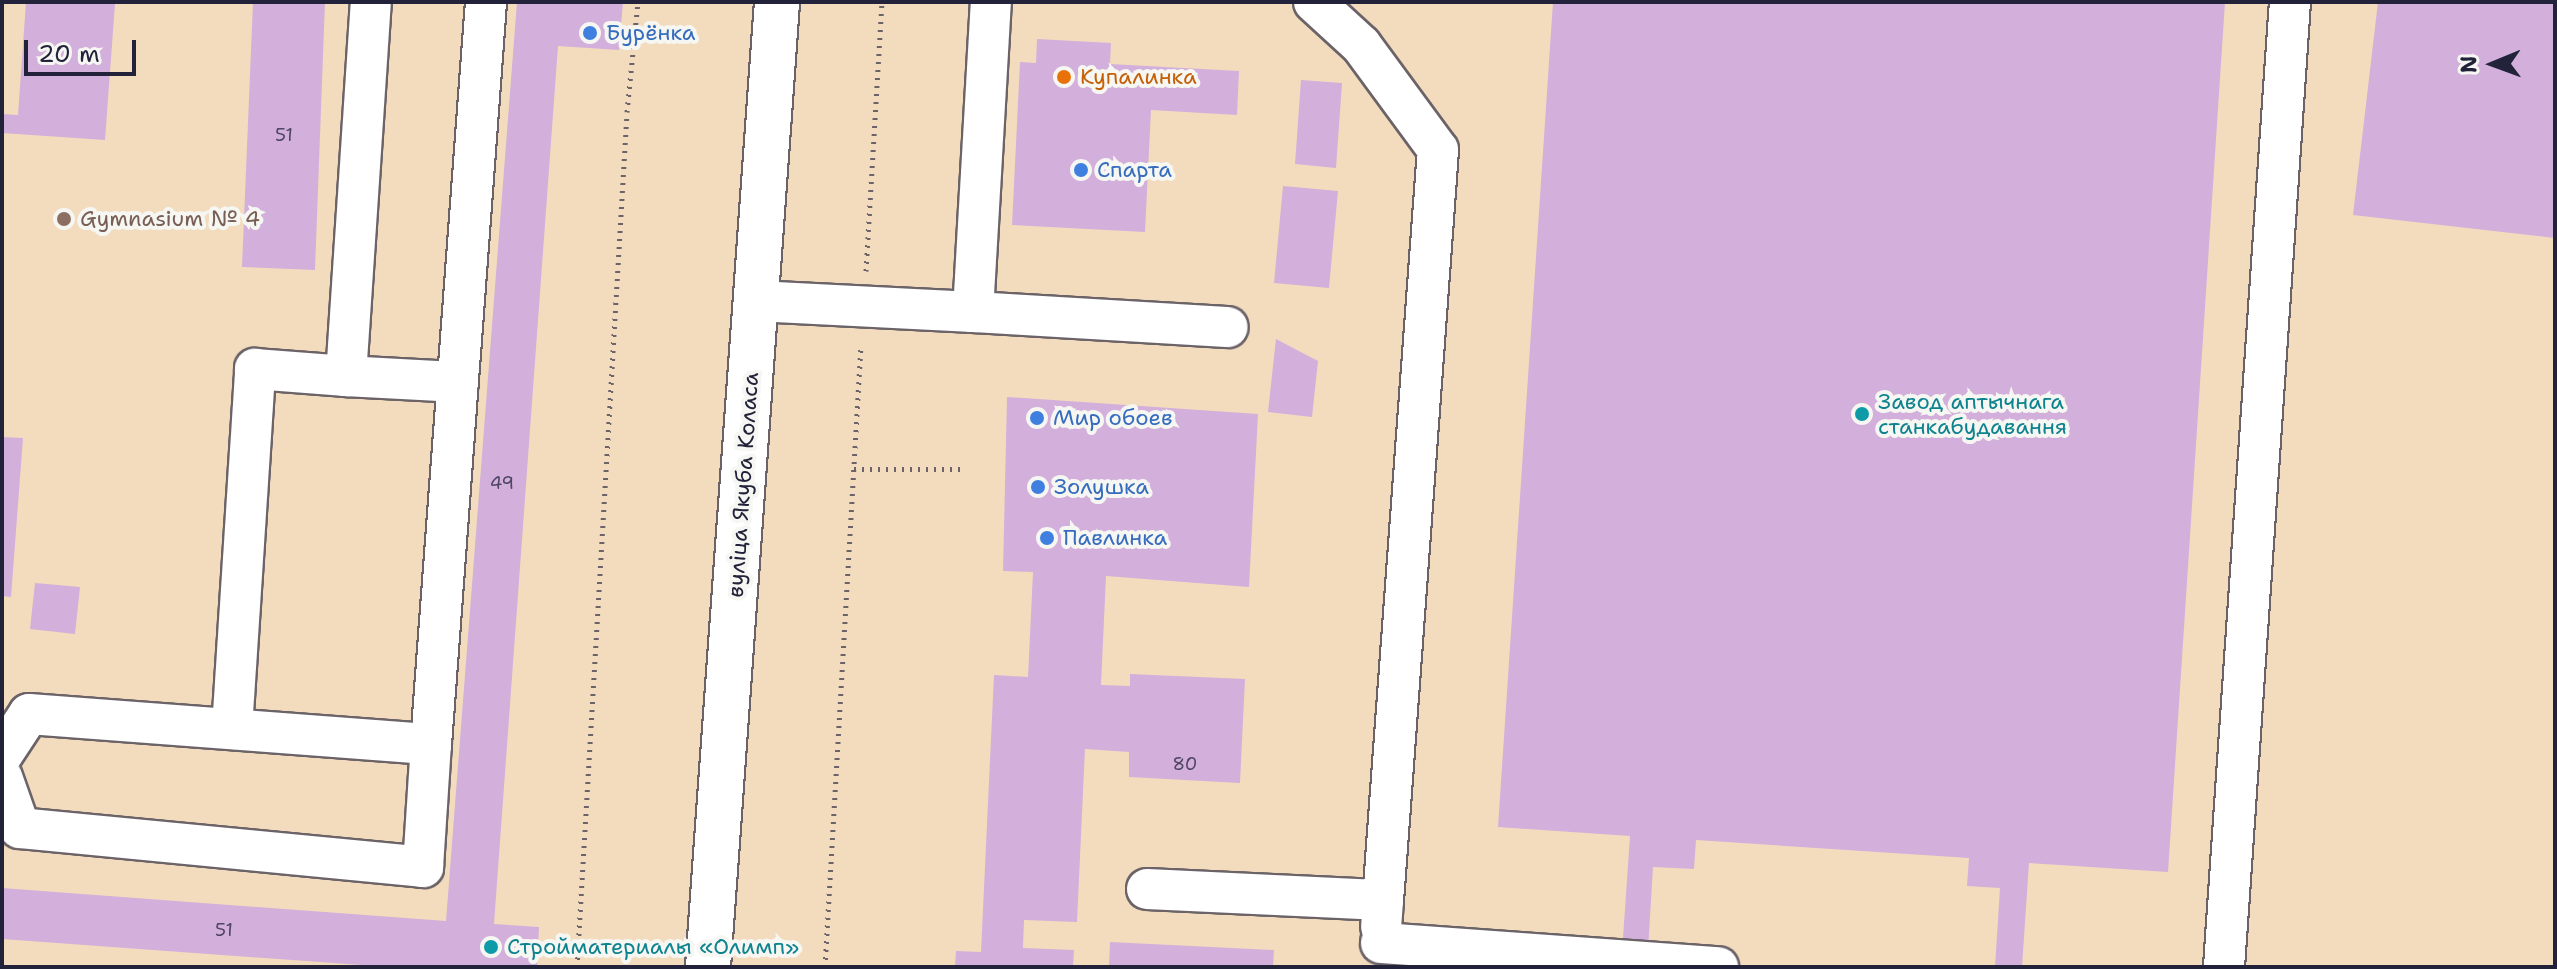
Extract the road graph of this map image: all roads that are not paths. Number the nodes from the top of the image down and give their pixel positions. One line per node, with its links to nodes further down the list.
1 (371, 2): 10 (lane)
2 (486, 2): 11 (lane)
3 (777, 2): 7 (main road, вуліца Якуба Коласа)
4 (991, 2): 8 (lane)
5 (1314, 2): 17 (lane)
6 (2290, 2): 21 (lane)
7 (756, 301): 8 (lane); 19 (main road, вуліца Якуба Коласа)
8 (973, 312): 9 (lane)
9 (1228, 327)
10 (346, 376): 11 (lane); 12 (lane)
11 (458, 382): 13 (lane)
12 (232, 729): 13 (lane); 14 (lane)
13 (431, 744): 15 (lane)
14 (2, 755)
15 (2, 777)
16 (1147, 889): 17 (lane)
17 (1383, 900): 18 (lane)
18 (1380, 955): 20 (lane)
19 (708, 967)
20 (1718, 967)
21 (2224, 967)

